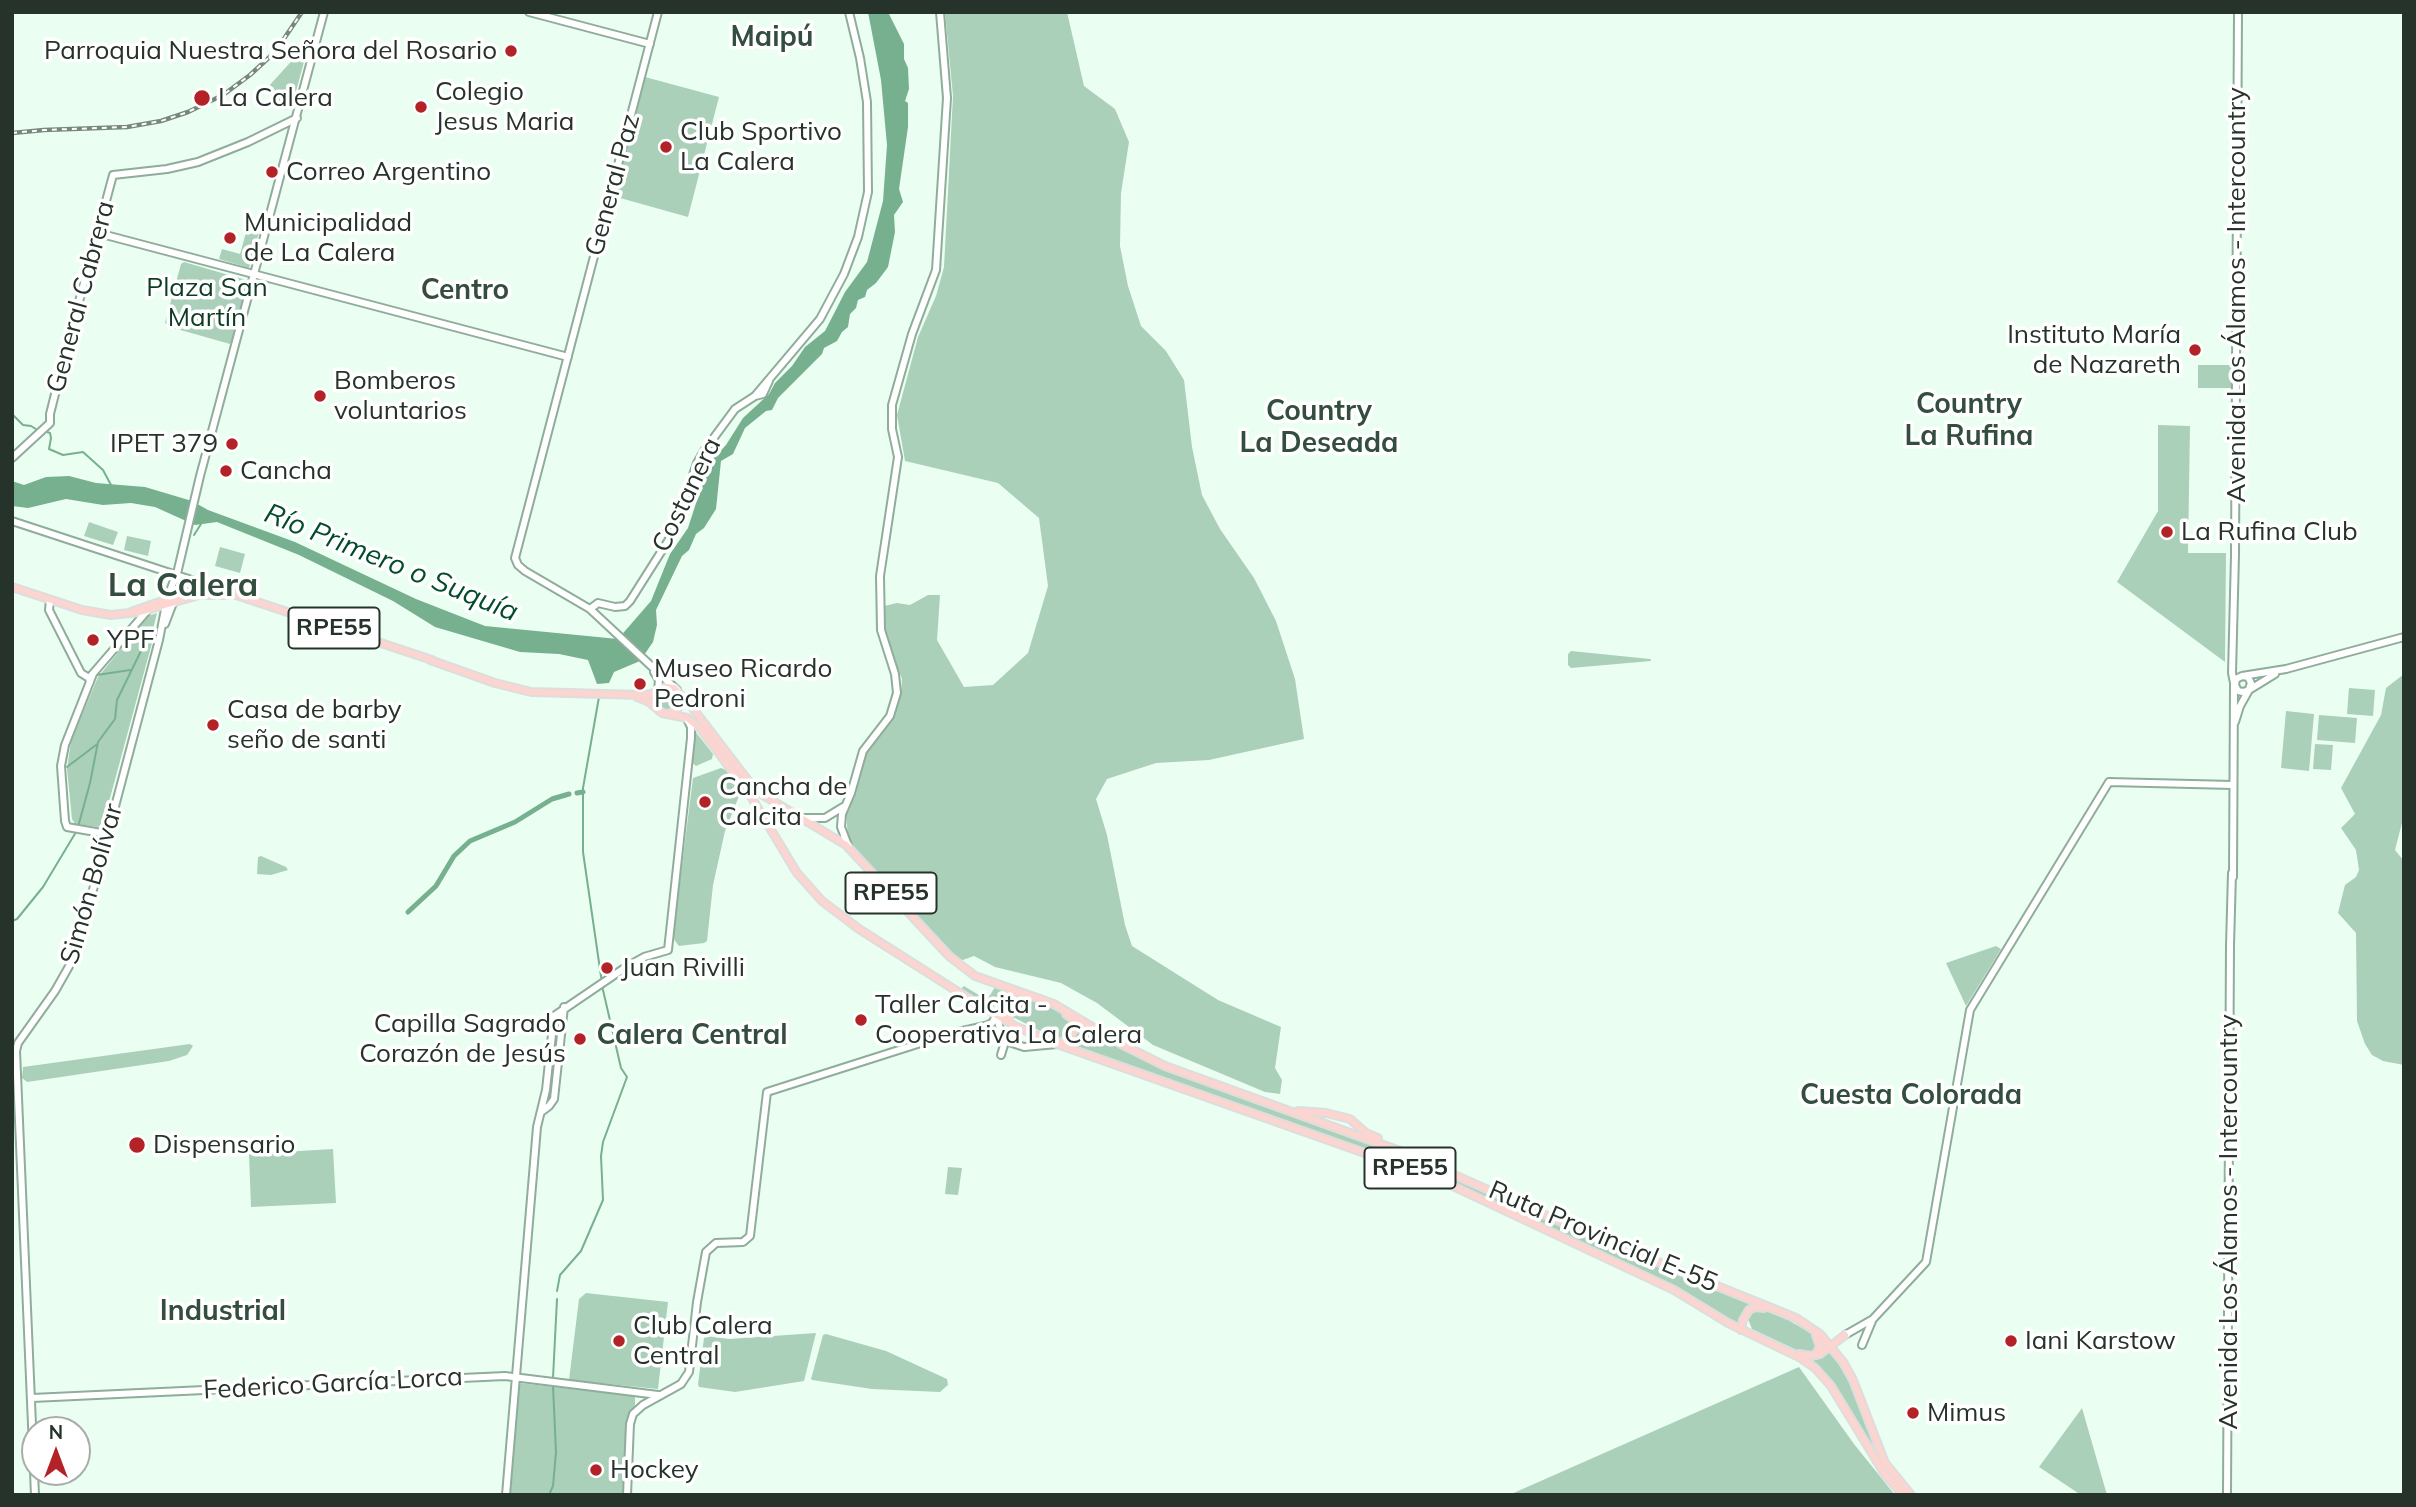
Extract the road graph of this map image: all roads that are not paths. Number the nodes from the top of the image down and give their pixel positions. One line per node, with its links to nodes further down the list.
1 (324, 12): 8 (street, Simón Bolívar)
2 (529, 12): 7 (street)
3 (658, 12): 7 (street, General Paz)
4 (849, 12): 24 (street, Costanera)
5 (940, 12): 44 (street)
6 (2238, 12): 29 (street, Avenida Los Álamos - Intercountry)
7 (650, 44): 13 (street, General Paz)
8 (297, 118): 9 (street); 10 (street, Simón Bolívar)
9 (282, 126): 10 (street); 11 (street, General Cabrera)
10 (292, 136): 12 (street, Simón Bolívar)
11 (99, 233): 12 (street); 14 (street, General Cabrera)
12 (254, 274): 13 (street); 16 (street, Simón Bolívar)
13 (568, 357): 24 (street, General Paz)
14 (12, 458)
15 (12, 521): 16 (street)
16 (176, 575): 18 (street); 21 (street, Simón Bolívar)
17 (12, 587): 20 (main road, RPE55)
18 (221, 590): 19 (main road, RPE55); 21 (main road, RPE55)
19 (238, 595): 21 (main road, RPE55); 38 (main road, RPE55)
20 (50, 600): 22 (main road, RPE55); 26 (street)
21 (171, 600): 23 (main road, RPE55); 25 (main road, RPE55); 28 (street, Simón Bolívar); 28 (street, Simón Bolívar)
22 (59, 603): 25 (main road, RPE55); 26 (street)
23 (150, 609): 25 (main road, RPE55); 33 (street)
24 (590, 609): 30 (street)
25 (131, 612)
26 (52, 615): 33 (street)
27 (2404, 637): 31 (street)
28 (159, 640): 46 (street, Simón Bolívar)
29 (2233, 661): 32 (street); 34 (street, Avenida Los Álamos - Intercountry)
30 (651, 667): 36 (street); 37 (street)
31 (2286, 669): 32 (street); 35 (street)
32 (2244, 676): 34 (street); 35 (street)
33 (90, 678): 46 (street)
34 (2234, 685): 35 (street); 42 (street, Avenida Los Álamos - Intercountry)
35 (2249, 690): 42 (street)
36 (657, 692): 37 (main road, RPE55); 38 (main road, RPE55); 39 (main road)
37 (679, 692): 40 (main road); 45 (main road, RPE55)
38 (632, 695): 39 (main road, RPE55)
39 (658, 709): 40 (main road, RPE55)
40 (665, 713): 41 (main road)
41 (687, 718): 51 (street); 52 (main road, RPE55)
42 (2233, 738): 43 (street, Avenida Los Álamos - Intercountry)
43 (2233, 785): 64 (street); 84 (street, Avenida Los Álamos - Intercountry)
44 (845, 806): 45 (street); 47 (street)
45 (803, 818): 47 (main road, RPE55)
46 (107, 834): 77 (street, Simón Bolívar)
47 (850, 849): 48 (main road, Ruta Provincial E-55 / RPE55)
48 (1029, 993): 49 (main road); 50 (main road, Ruta Provincial E-55 / RPE55)
49 (1000, 1002): 52 (main road); 53 (main road)
50 (1055, 1004): 56 (main road); 58 (main road, Ruta Provincial E-55 / RPE55)
51 (564, 1007): 59 (street); 59 (street)
52 (995, 1014): 53 (main road, Ruta Provincial E-55 / RPE55); 54 (street); 55 (street)
53 (1015, 1026): 56 (main road, Ruta Provincial E-55 / RPE55)
54 (956, 1032): 55 (street); 76 (street)
55 (1003, 1041): 56 (street); 57 (street)
56 (1057, 1044): 65 (main road, Ruta Provincial E-55 / RPE55)
57 (1001, 1055)
58 (1221, 1087): 60 (main road, Ruta Provincial E-55 / RPE55); 60 (main road, RPE55)
59 (541, 1112): 74 (street)
60 (1436, 1165): 61 (main road, Ruta Provincial E-55 / RPE55)
61 (1780, 1310): 62 (main road); 63 (main road, Ruta Provincial E-55 / RPE55)
62 (1745, 1317): 65 (main road); 68 (main road, RPE55)
63 (1796, 1318): 70 (main road, Ruta Provincial E-55 / RPE55); 72 (main road, RPE55)
64 (1873, 1319): 66 (street); 69 (street)
65 (1741, 1330): 68 (main road, Ruta Provincial E-55 / RPE55)
66 (1845, 1335): 67 (main road)
67 (1839, 1340): 70 (main road); 73 (main road, RPE55)
68 (1765, 1341): 71 (main road, Ruta Provincial E-55 / RPE55)
69 (1863, 1345)
70 (1832, 1347): 72 (main road); 73 (main road, Ruta Provincial E-55 / RPE55)
71 (1781, 1349): 72 (main road, RPE55); 82 (main road, Ruta Provincial E-55 / RPE55)
72 (1815, 1355)
73 (1843, 1362): 83 (main road, Ruta Provincial E-55 / RPE55)
74 (514, 1377): 75 (street, Federico García Lorca); 77 (street, Federico García Lorca); 80 (street)
75 (633, 1392): 76 (street, Federico García Lorca); 78 (street)
76 (661, 1395): 78 (street)
77 (32, 1398): 79 (street, Simón Bolívar)
78 (635, 1411): 81 (street)
79 (35, 1495)
80 (506, 1495)
81 (628, 1495)
82 (1903, 1495)
83 (1911, 1495)
84 (2227, 1495)

